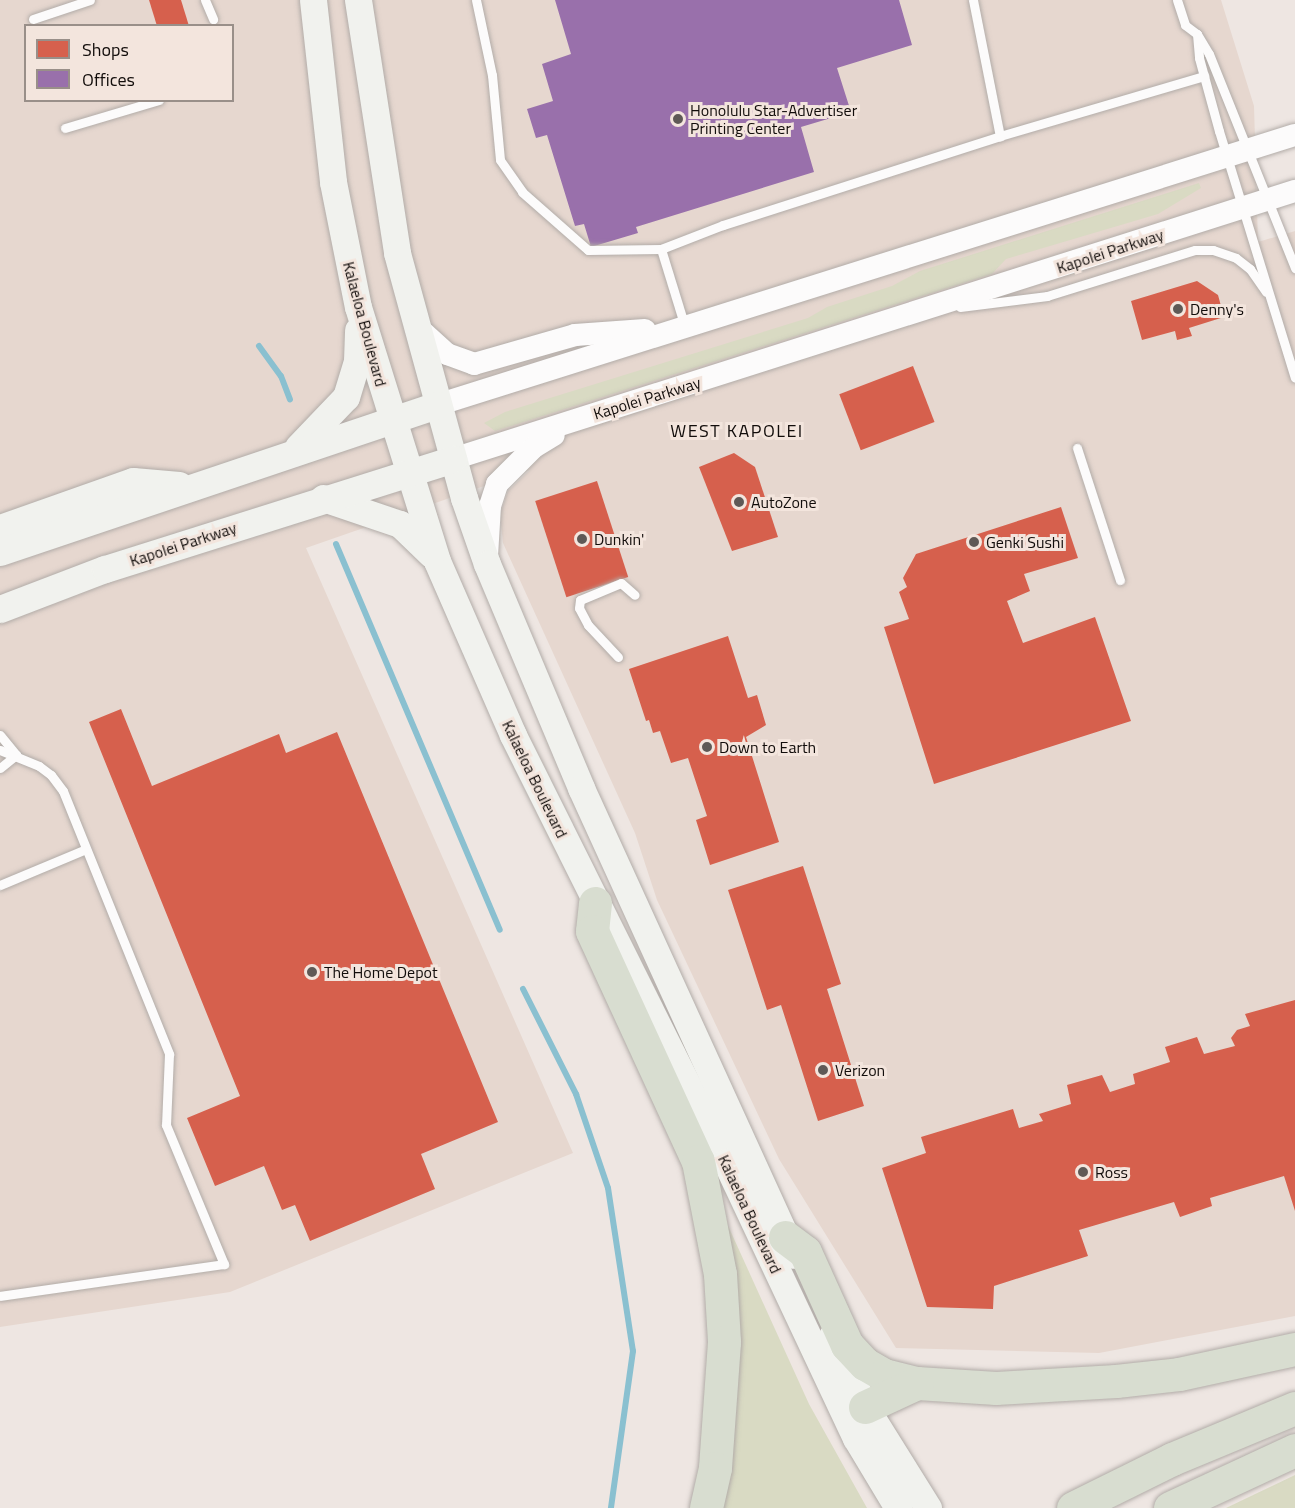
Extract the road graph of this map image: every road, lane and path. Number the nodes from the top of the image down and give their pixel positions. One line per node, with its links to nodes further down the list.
1 (90, 0): 8 (lane)
2 (205, 0): 9 (lane)
3 (313, 0): 24 (main road, Kalaeloa Boulevard)
4 (358, 0): 26 (main road, Kalaeloa Boulevard)
5 (476, 0): 21 (lane)
6 (973, 0): 15 (lane)
7 (1177, 0): 10 (lane)
8 (33, 19)
9 (213, 19)
10 (1197, 34): 11 (lane); 16 (lane)
11 (1204, 76): 15 (lane); 17 (lane)
12 (152, 102): 13 (lane)
13 (65, 128)
14 (1295, 135): 16 (street)
15 (1000, 136): 21 (lane)
16 (1250, 149): 17 (street); 19 (lane)
17 (1227, 157): 20 (lane); 27 (street)
18 (1295, 191): 19 (street, Kapolei Parkway)
19 (1268, 200): 20 (street, Kapolei Parkway); 22 (lane)
20 (1241, 209): 23 (lane); 25 (street, Kapolei Parkway)
21 (661, 249): 27 (lane)
22 (1295, 268)
23 (1266, 292): 25 (lane); 28 (lane)
24 (358, 307): 31 (main road, Kalaeloa Boulevard); 33 (main road)
25 (916, 313): 30 (street, Kapolei Parkway)
26 (414, 324): 27 (street); 29 (main road, Kalaeloa Boulevard)
27 (685, 327): 29 (street)
28 (1295, 378)
29 (437, 405): 31 (main road); 34 (main road, Kalaeloa Boulevard)
30 (584, 417): 34 (street, Kapolei Parkway); 41 (street)
31 (392, 419): 33 (main road); 35 (main road, Kalaeloa Boulevard)
32 (1077, 448): 42 (lane)
33 (291, 454): 36 (main road)
34 (453, 459): 35 (main road, Kapolei Parkway); 41 (main road, Kalaeloa Boulevard)
35 (408, 472): 37 (main road, Kapolei Parkway); 40 (main road, Kalaeloa Boulevard)
36 (189, 486): 38 (main road); 39 (main road)
37 (323, 498): 40 (main road); 44 (main road, Kapolei Parkway)
38 (0, 528)
39 (0, 552)
40 (437, 561): 52 (main road, Kalaeloa Boulevard)
41 (487, 564): 53 (main road, Kalaeloa Boulevard)
42 (1120, 580)
43 (635, 595): 45 (lane)
44 (0, 609)
45 (618, 657)
46 (0, 735): 48 (lane)
47 (0, 750): 48 (lane)
48 (16, 754): 49 (lane); 50 (lane)
49 (0, 768)
50 (86, 849): 51 (lane); 54 (lane)
51 (0, 885)
52 (595, 903): 60 (highway); 61 (main road, Kalaeloa Boulevard)
53 (785, 1237): 56 (highway); 57 (main road, Kalaeloa Boulevard)
54 (0, 1296)
55 (1295, 1349): 56 (highway)
56 (917, 1383): 57 (highway)
57 (866, 1407): 62 (main road, Kalaeloa Boulevard)
58 (1295, 1408): 63 (highway)
59 (1295, 1450): 64 (highway)
60 (706, 1508)
61 (898, 1508)
62 (928, 1508)
63 (1073, 1508)
64 (1170, 1508)

